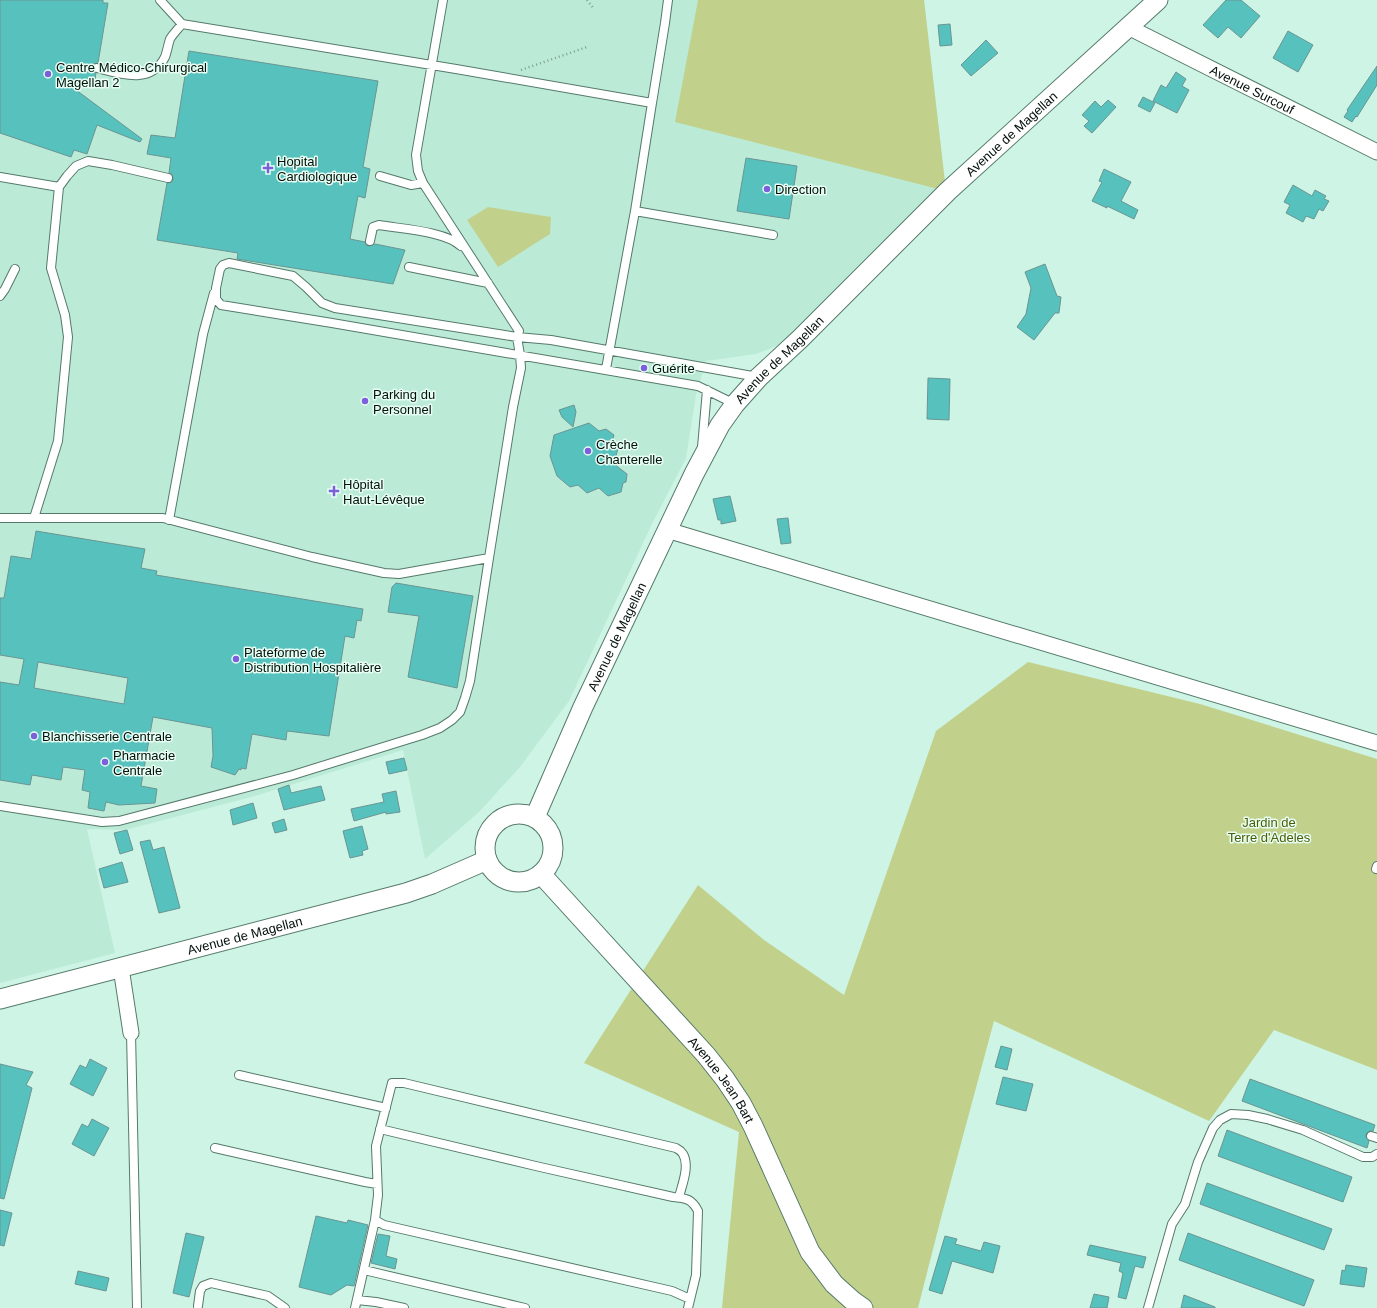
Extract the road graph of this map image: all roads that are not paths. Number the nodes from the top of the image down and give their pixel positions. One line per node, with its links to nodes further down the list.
1 (160, 0): 5 (lane)
2 (443, 0): 7 (lane)
3 (668, 0): 9 (lane)
4 (1158, 0): 6 (street, Avenue de Magellan)
5 (182, 24): 7 (lane); 8 (lane)
6 (1128, 27): 10 (street, Avenue Surcouf); 33 (street, Avenue de Magellan)
7 (432, 65): 9 (lane); 14 (lane)
8 (97, 68)
9 (652, 103): 16 (lane)
10 (1377, 152)
11 (380, 176): 14 (lane)
12 (0, 177): 15 (lane)
13 (168, 178): 15 (lane)
14 (423, 183): 17 (lane)
15 (59, 187): 38 (lane)
16 (635, 211): 18 (lane); 30 (lane)
17 (453, 230): 19 (lane); 21 (lane)
18 (773, 235)
19 (445, 237): 20 (lane); 21 (lane)
20 (370, 241)
21 (470, 255): 24 (lane)
22 (409, 267): 24 (lane)
23 (15, 269): 26 (lane)
24 (488, 283): 29 (lane)
25 (216, 288): 27 (lane); 28 (lane); 39 (lane)
26 (0, 296)
27 (335, 308): 28 (lane); 29 (lane)
28 (332, 323): 31 (lane)
29 (517, 337): 30 (lane); 31 (lane)
30 (610, 351): 32 (lane); 33 (lane)
31 (520, 355): 32 (lane); 41 (lane)
32 (606, 369): 34 (lane)
33 (759, 377): 35 (street, Avenue de Magellan)
34 (707, 390): 35 (lane); 36 (lane)
35 (735, 404): 36 (street, Avenue de Magellan)
36 (700, 462): 40 (street, Avenue de Magellan)
37 (0, 518): 38 (lane)
38 (34, 518): 39 (lane)
39 (169, 520): 41 (lane)
40 (667, 530): 42 (street); 44 (street, Avenue de Magellan)
41 (489, 558): 43 (lane)
42 (1377, 743)
43 (0, 806)
44 (535, 817): 45 (street); 46 (street)
45 (487, 860): 46 (street); 47 (street, Avenue de Magellan)
46 (541, 874): 67 (street, Avenue Jean Bart)
47 (121, 968): 48 (street, Avenue de Magellan); 49 (street)
48 (0, 999)
49 (131, 1032): 62 (lane)
50 (239, 1075): 51 (lane)
51 (386, 1108): 52 (lane); 56 (lane)
52 (380, 1129): 55 (lane); 56 (lane)
53 (215, 1148): 55 (lane)
54 (1377, 1154): 68 (lane)
55 (377, 1184): 57 (lane)
56 (679, 1197): 59 (lane)
57 (375, 1220): 58 (lane); 59 (lane)
58 (364, 1270): 60 (lane); 65 (lane)
59 (690, 1299): 66 (lane)
60 (356, 1304): 64 (lane)
61 (198, 1306): 63 (lane)
62 (137, 1308)
63 (285, 1308)
64 (404, 1308)
65 (525, 1308)
66 (688, 1308)
67 (864, 1308)
68 (1148, 1308)

